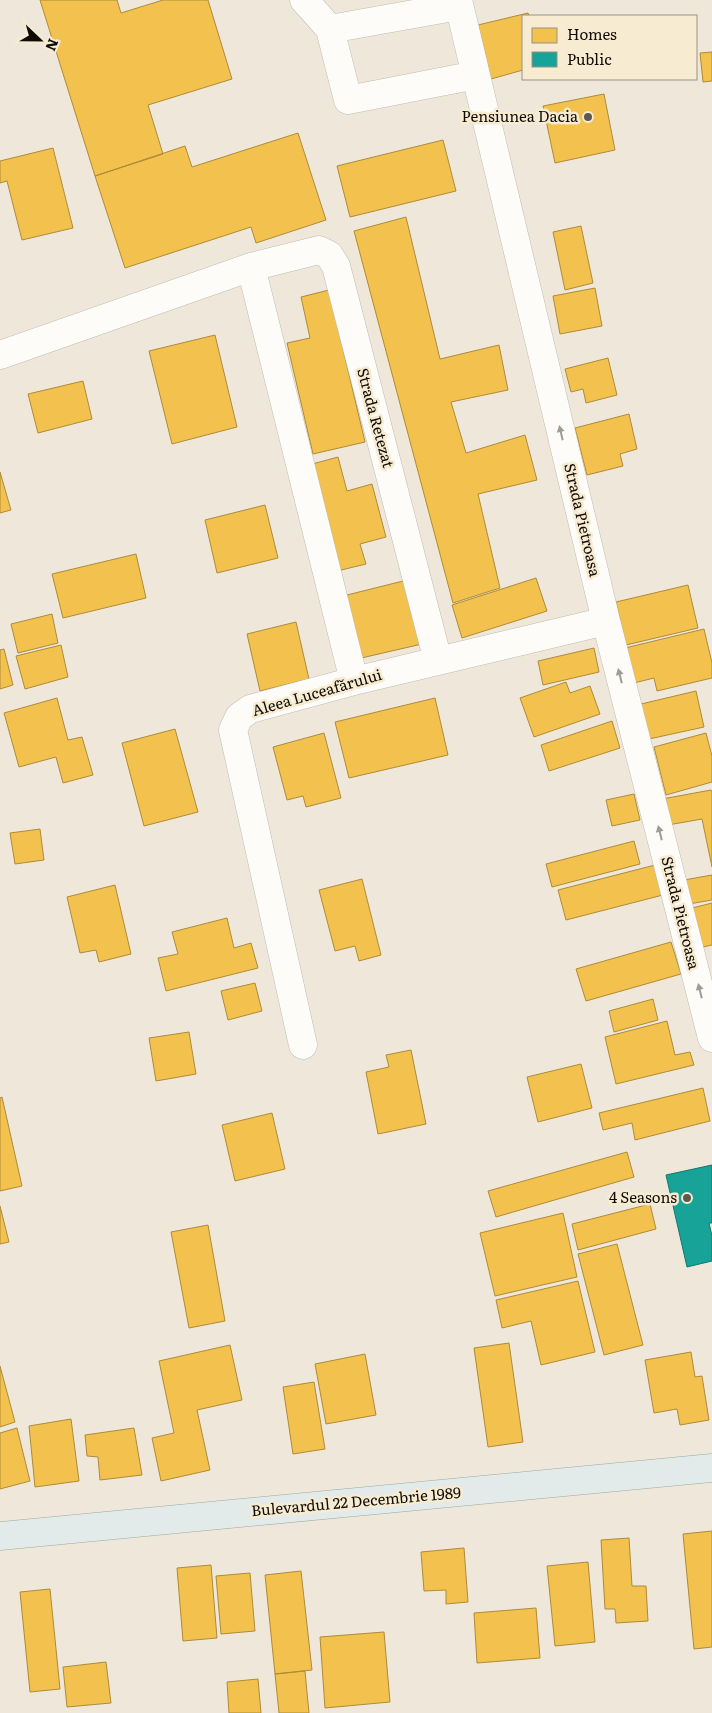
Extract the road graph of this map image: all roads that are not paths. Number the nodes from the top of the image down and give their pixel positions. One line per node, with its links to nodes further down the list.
1 (304, 0): 3 (street)
2 (459, 3): 3 (street); 4 (street, Strada Pietroasa)
3 (330, 29): 4 (street)
4 (476, 75): 7 (street, Strada Pietroasa, one-way to 4)
5 (251, 267): 6 (street, Strada Retezat); 8 (street, Strada Retezat); 9 (street)
6 (0, 354)
7 (606, 621): 8 (street, Aleea Luceafărului); 10 (street, Strada Pietroasa, one-way to 7)
8 (438, 661): 9 (street, Aleea Luceafărului)
9 (354, 681): 11 (street, Aleea Luceafărului)
10 (712, 1038)
11 (303, 1044)
12 (712, 1468): 13 (main road, Bulevardul 22 Decembrie 1989)
13 (0, 1536)

